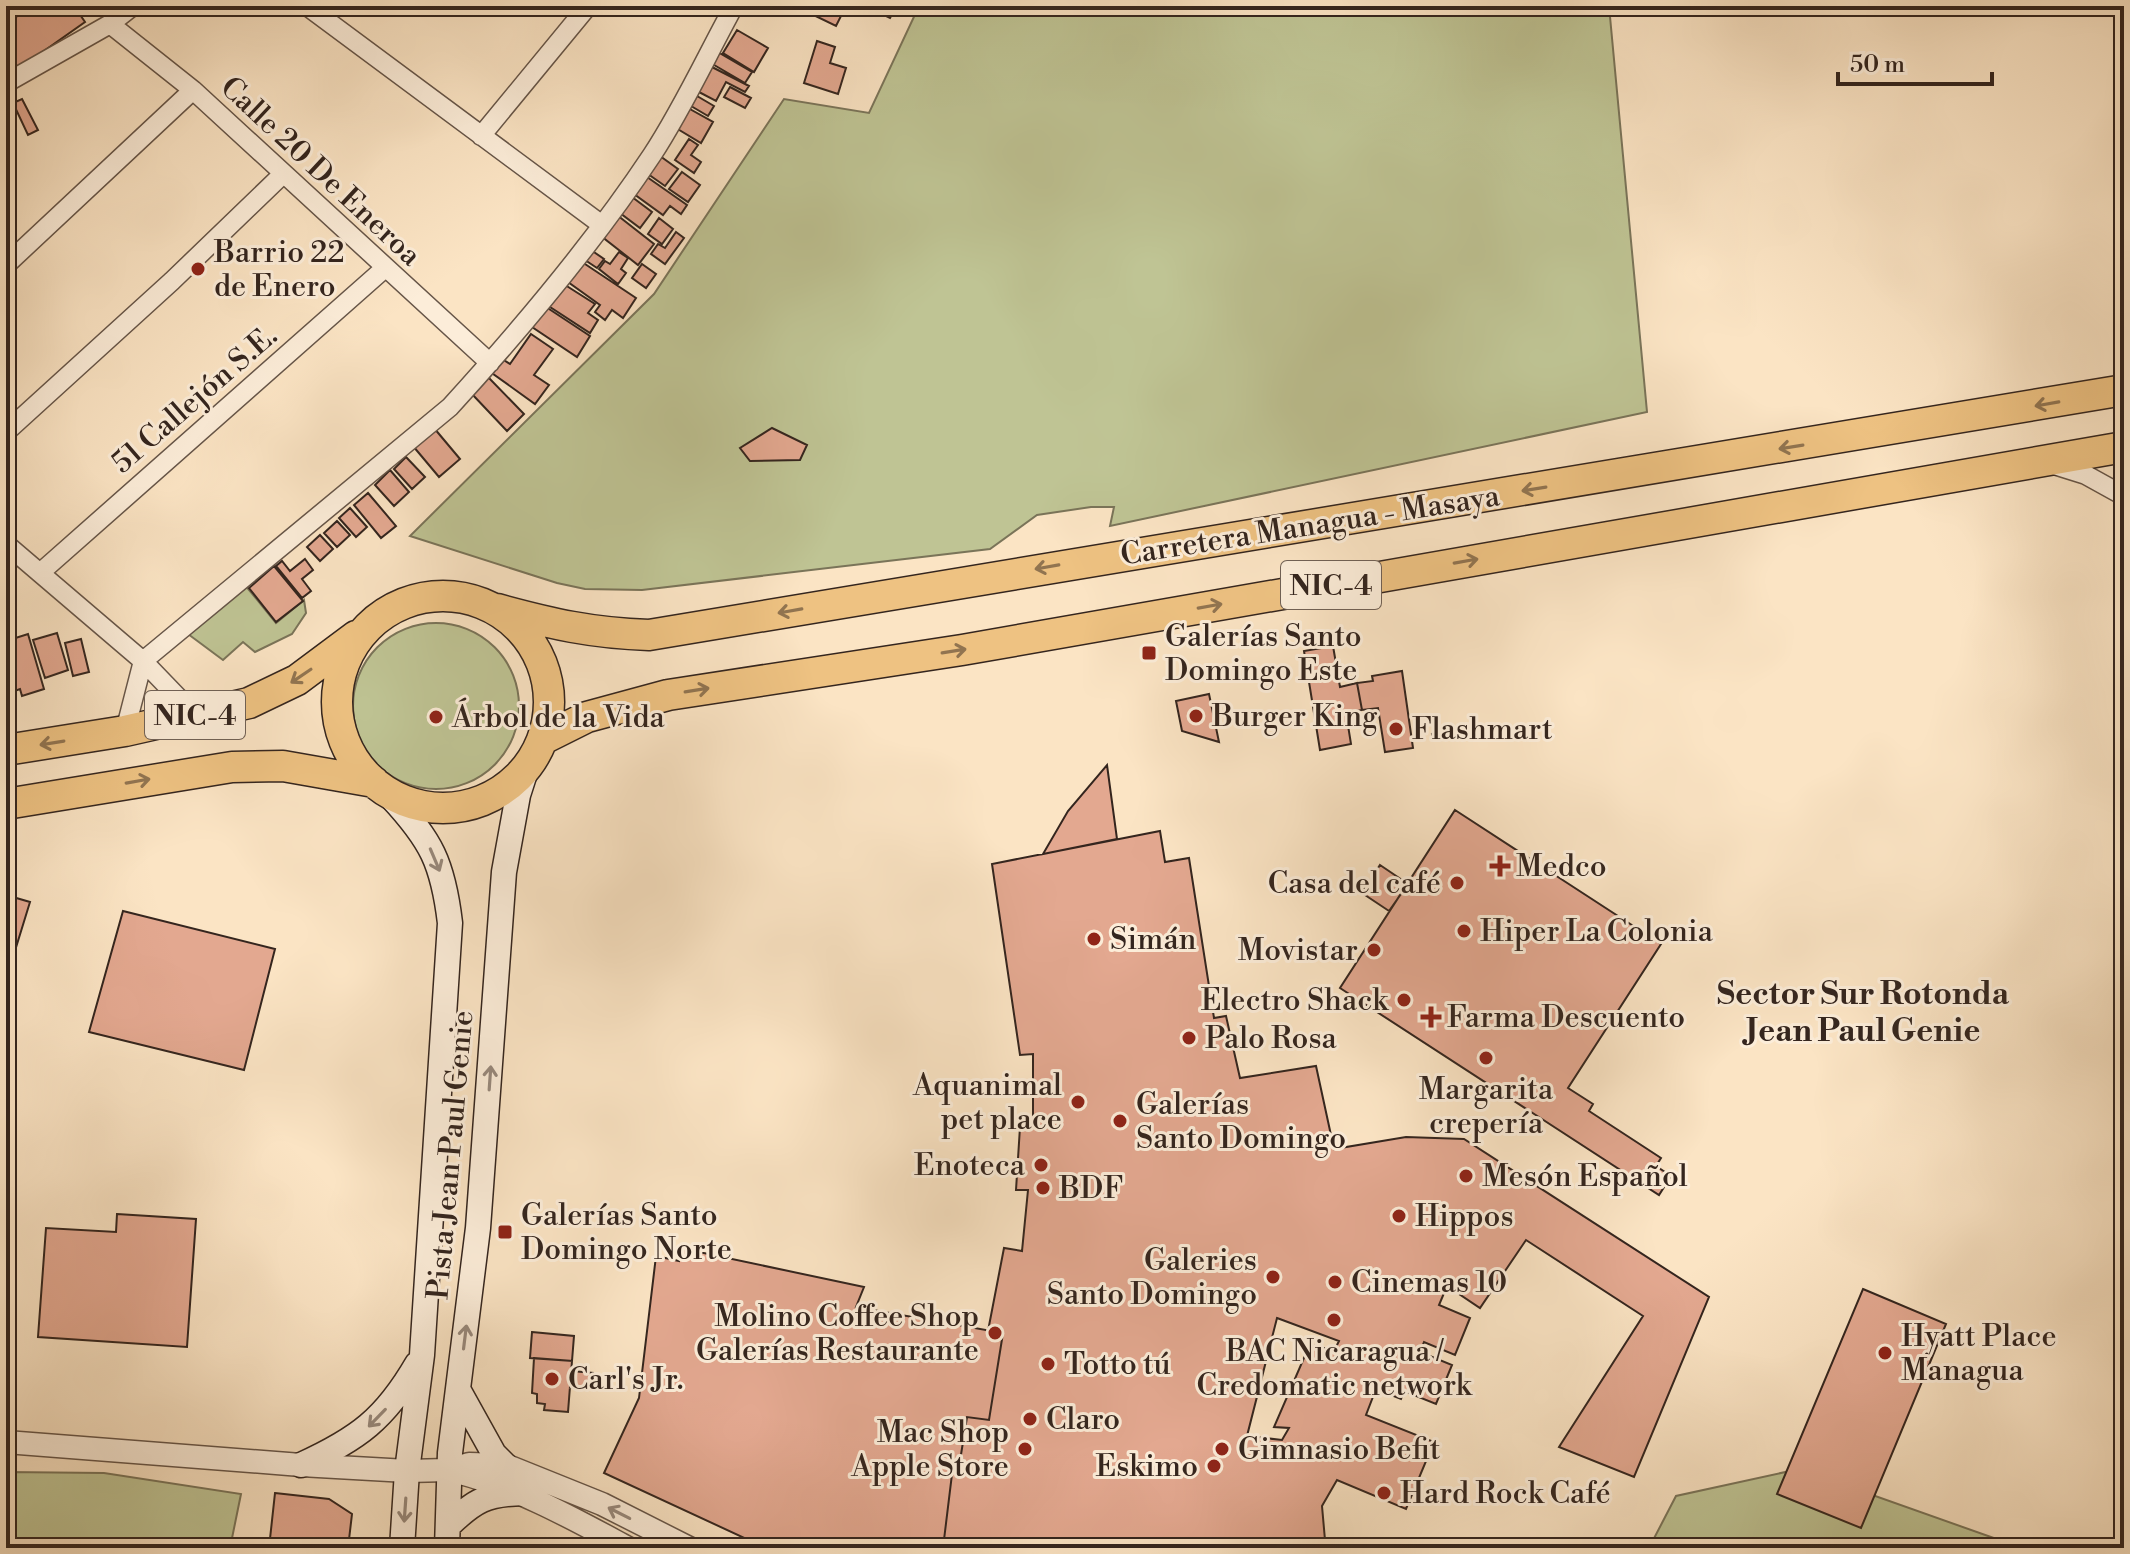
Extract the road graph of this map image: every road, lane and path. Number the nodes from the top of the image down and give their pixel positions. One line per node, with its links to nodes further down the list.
1 (133, 6): 5 (street)
2 (307, 6): 8 (street)
3 (588, 6): 8 (street)
4 (734, 6): 10 (street)
5 (110, 24): 6 (street); 7 (street, Calle 20 De Eneroa)
6 (6, 83)
7 (193, 90): 9 (street, Calle 20 De Eneroa); 11 (street)
8 (481, 136): 10 (street)
9 (283, 174): 12 (street, Calle 20 De Eneroa); 15 (street)
10 (602, 225): 13 (street)
11 (6, 265)
12 (385, 268): 13 (street, Calle 20 De Eneroa); 20 (street, 51 Callejón S.E.)
13 (490, 363): 23 (street)
14 (2124, 390): 21 (highway, Carretera Managua - Masaya / NIC-4, one-way to 21)
15 (6, 432)
16 (2124, 447): 17 (highway, Carretera Managua - Masaya / NIC-4)
17 (2035, 461): 18 (street); 26 (highway, Carretera Managua - Masaya / NIC-4, one-way to 17)
18 (2124, 496)
19 (6, 544): 20 (street)
20 (41, 572): 23 (street)
21 (497, 609): 22 (highway, NIC-4); 26 (highway, NIC-4)
22 (364, 630): 24 (highway, NIC-4, one-way to 24); 29 (highway, NIC-4)
23 (143, 661): 24 (street); 25 (street)
24 (195, 715): 25 (highway, NIC-4)
25 (125, 731): 27 (highway, NIC-4, one-way to 27)
26 (543, 739): 28 (highway, NIC-4)
27 (6, 750)
28 (526, 770): 29 (highway, NIC-4); 32 (main road, Pista Jean Paul Genie, one-way to 28)
29 (382, 789): 30 (highway, NIC-4, one-way to 29); 31 (main road, Pista Jean Paul Genie, one-way to 31)
30 (6, 804)
31 (422, 1355): 34 (main road, one-way to 34); 37 (main road, Pista Jean Paul Genie)
32 (459, 1391): 35 (main road); 36 (main road, Pista Jean Paul Genie)
33 (6, 1442): 34 (street)
34 (301, 1465): 37 (street)
35 (505, 1465): 36 (street); 42 (street, one-way to 35)
36 (448, 1470): 37 (street); 38 (street); 39 (main road, Pista Jean Paul Genie)
37 (407, 1471): 40 (main road, Pista Jean Paul Genie, one-way to 40)
38 (524, 1493): 39 (main road); 41 (street)
39 (447, 1537)
40 (402, 1548)
41 (628, 1548)
42 (689, 1548)

